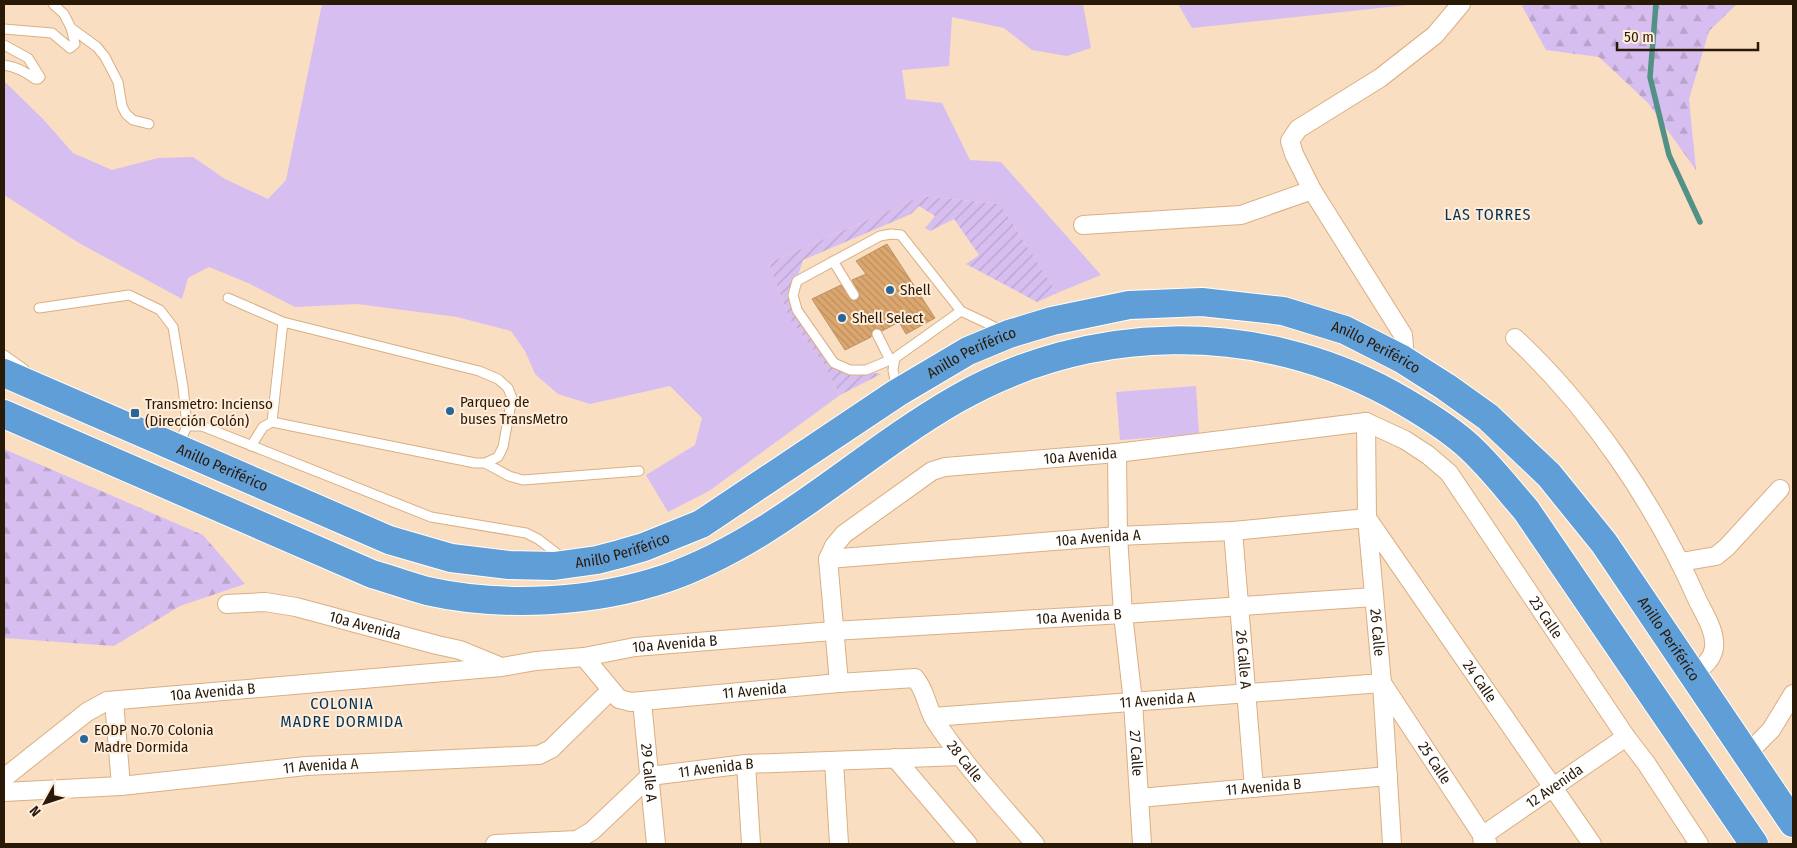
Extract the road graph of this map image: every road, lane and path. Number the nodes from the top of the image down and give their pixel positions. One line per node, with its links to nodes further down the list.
1 (53, 4): 3 (lane)
2 (1461, 4): 8 (street)
3 (71, 28): 4 (lane); 7 (lane)
4 (4, 30)
5 (4, 45): 6 (lane)
6 (4, 65)
7 (148, 124)
8 (1312, 190): 9 (street); 21 (street)
9 (1083, 225)
10 (833, 261): 11 (lane); 14 (lane); 20 (lane)
11 (854, 295)
12 (228, 298): 15 (lane)
13 (39, 308): 28 (lane)
14 (961, 311): 17 (lane); 20 (lane)
15 (283, 322): 26 (lane); 31 (lane)
16 (877, 334): 20 (lane)
17 (1009, 334): 21 (highway, Anillo Periférico); 24 (highway, Anillo Periférico)
18 (1515, 338): 38 (street)
19 (4, 355): 23 (lane)
20 (893, 359): 24 (lane)
21 (1402, 359): 47 (highway, Anillo Periférico)
22 (4, 373): 23 (highway, Anillo Periférico)
23 (48, 392): 28 (highway, Anillo Periférico)
24 (897, 393): 39 (highway, Anillo Periférico)
25 (4, 414): 85 (highway)
26 (272, 422): 29 (lane); 31 (lane)
27 (1366, 422): 30 (street, 10a Avenida); 34 (street, 26 Calle); 58 (street, 23 Calle)
28 (182, 437): 29 (lane); 39 (highway, Anillo Periférico)
29 (252, 446): 39 (lane)
30 (1117, 453): 36 (street, 27 Calle); 37 (street, 10a Avenida)
31 (485, 463): 32 (lane)
32 (639, 472)
33 (1780, 489): 38 (street)
34 (1367, 518): 35 (street, 10a Avenida A); 40 (street, 26 Calle); 68 (street, 24 Calle)
35 (1233, 531): 36 (street, 10a Avenida A); 42 (street, 26 Calle A)
36 (1118, 536): 37 (street, 10a Avenida A); 43 (street, 27 Calle)
37 (828, 559): 44 (street)
38 (1681, 562): 47 (street)
39 (570, 563)
40 (1374, 597): 42 (street, 10a Avenida B); 50 (street, 26 Calle)
41 (226, 604): 46 (street, 10a Avenida)
42 (1240, 606): 43 (street, 10a Avenida B); 52 (street, 26 Calle A)
43 (1123, 614): 44 (street, 10a Avenida B); 56 (street, 27 Calle)
44 (833, 631): 45 (street, 10a Avenida B); 49 (street)
45 (584, 657): 46 (street, 10a Avenida B); 51 (street)
46 (502, 667): 54 (street, 10a Avenida B)
47 (1693, 674): 59 (highway, Anillo Periférico)
48 (904, 678): 49 (street, 11 Avenida); 57 (street, 28 Calle)
49 (838, 683): 55 (street, 11 Avenida)
50 (1382, 683): 52 (street, 11 Avenida A); 65 (street, 26 Calle); 73 (street, 25 Calle)
51 (611, 690): 55 (street, 11 Avenida); 67 (street, 11 Avenida A)
52 (1247, 693): 56 (street, 11 Avenida A); 69 (street, 26 Calle A)
53 (1793, 694): 59 (street)
54 (114, 700): 66 (street, 10a Avenida B); 67 (street)
55 (642, 702): 64 (street, 29 Calle A)
56 (1133, 702): 57 (street, 11 Avenida A); 71 (street, 27 Calle)
57 (933, 717): 60 (street, 28 Calle)
58 (1626, 737): 68 (street, 12 Avenida); 84 (street, 23 Calle)
59 (1747, 754): 72 (highway, Anillo Periférico)
60 (961, 756): 61 (street, 11 Avenida B); 80 (street, 28 Calle)
61 (894, 758): 62 (street, 11 Avenida B); 79 (street)
62 (834, 761): 63 (street, 11 Avenida B); 78 (street)
63 (746, 764): 64 (street, 11 Avenida B); 77 (street)
64 (650, 776): 74 (street); 76 (street, 29 Calle A)
65 (1388, 776): 69 (street, 11 Avenida B); 82 (street, 26 Calle)
66 (4, 778)
67 (120, 786): 70 (street, 11 Avenida A)
68 (1553, 787): 73 (street, 12 Avenida); 83 (street, 24 Calle)
69 (1254, 788): 71 (street, 11 Avenida B)
70 (4, 792)
71 (1139, 798): 81 (street, 27 Calle)
72 (1793, 823)
73 (1484, 841)
74 (577, 842): 75 (street)
75 (495, 844)
76 (656, 844)
77 (751, 844)
78 (839, 844)
79 (968, 844)
80 (1034, 844)
81 (1142, 844)
82 (1392, 844)
83 (1592, 844)
84 (1699, 844)
85 (1754, 844)

